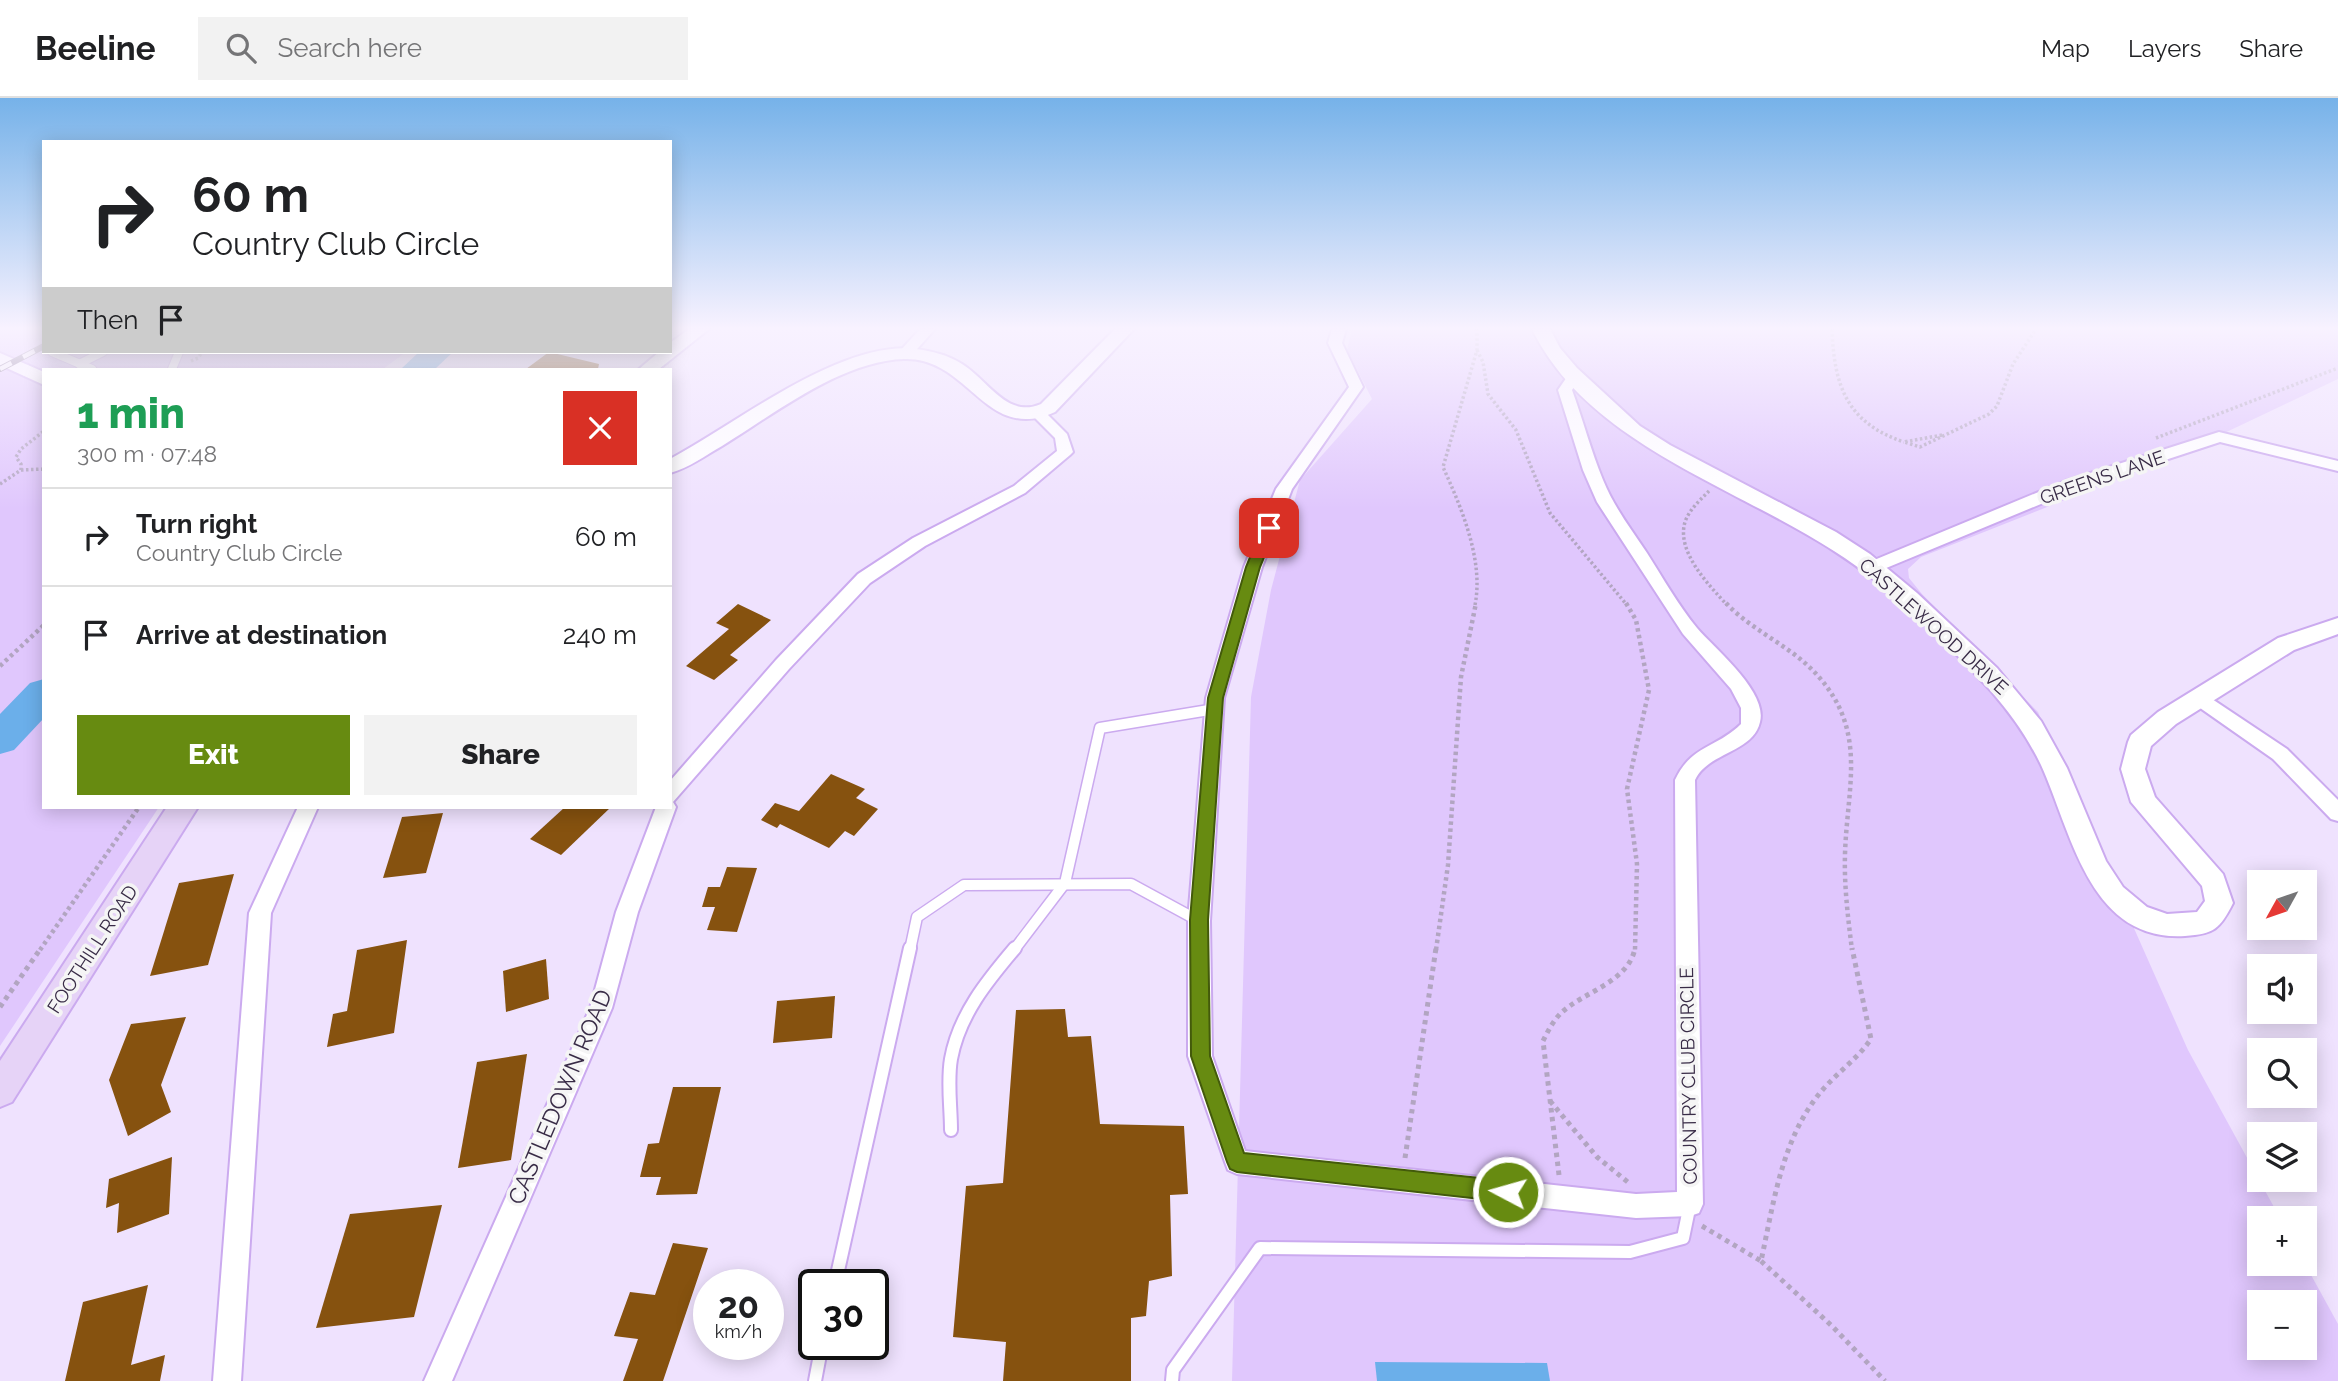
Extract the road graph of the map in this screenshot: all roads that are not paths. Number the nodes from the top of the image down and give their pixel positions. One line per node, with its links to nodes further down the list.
1 (807, 389): 8 (street)
2 (978, 389): 7 (street)
3 (1067, 389): 7 (street)
4 (1355, 389): 13 (street, COUNTRY CLUB CIRCLE)
5 (1566, 389): 23 (street, COUNTRY CLUB CIRCLE)
6 (1587, 389): 10 (street, CASTLEWOOD DRIVE)
7 (1039, 414): 14 (street)
8 (672, 466)
9 (2338, 466): 10 (street, GREENS LANE)
10 (1873, 567): 12 (street, CASTLEWOOD DRIVE)
11 (2338, 626): 12 (street, CASTLEWOOD DRIVE)
12 (2200, 698): 18 (street)
13 (1214, 709): 19 (lane); 20 (street, COUNTRY CLUB CIRCLE)
14 (672, 793)
15 (182, 809): 21 (main road, FOOTHILL ROAD)
16 (307, 809): 26 (street)
17 (665, 809): 27 (street, CASTLEDOWN ROAD)
18 (2338, 813)
19 (1065, 883): 20 (lane); 22 (lane); 24 (lane)
20 (1199, 920): 23 (street, COUNTRY CLUB CIRCLE)
21 (0, 1091)
22 (951, 1130)
23 (1688, 1211): 29 (lane)
24 (838, 1269)
25 (819, 1360): 28 (lane)
26 (227, 1381)
27 (438, 1381)
28 (815, 1381)
29 (1172, 1381)

